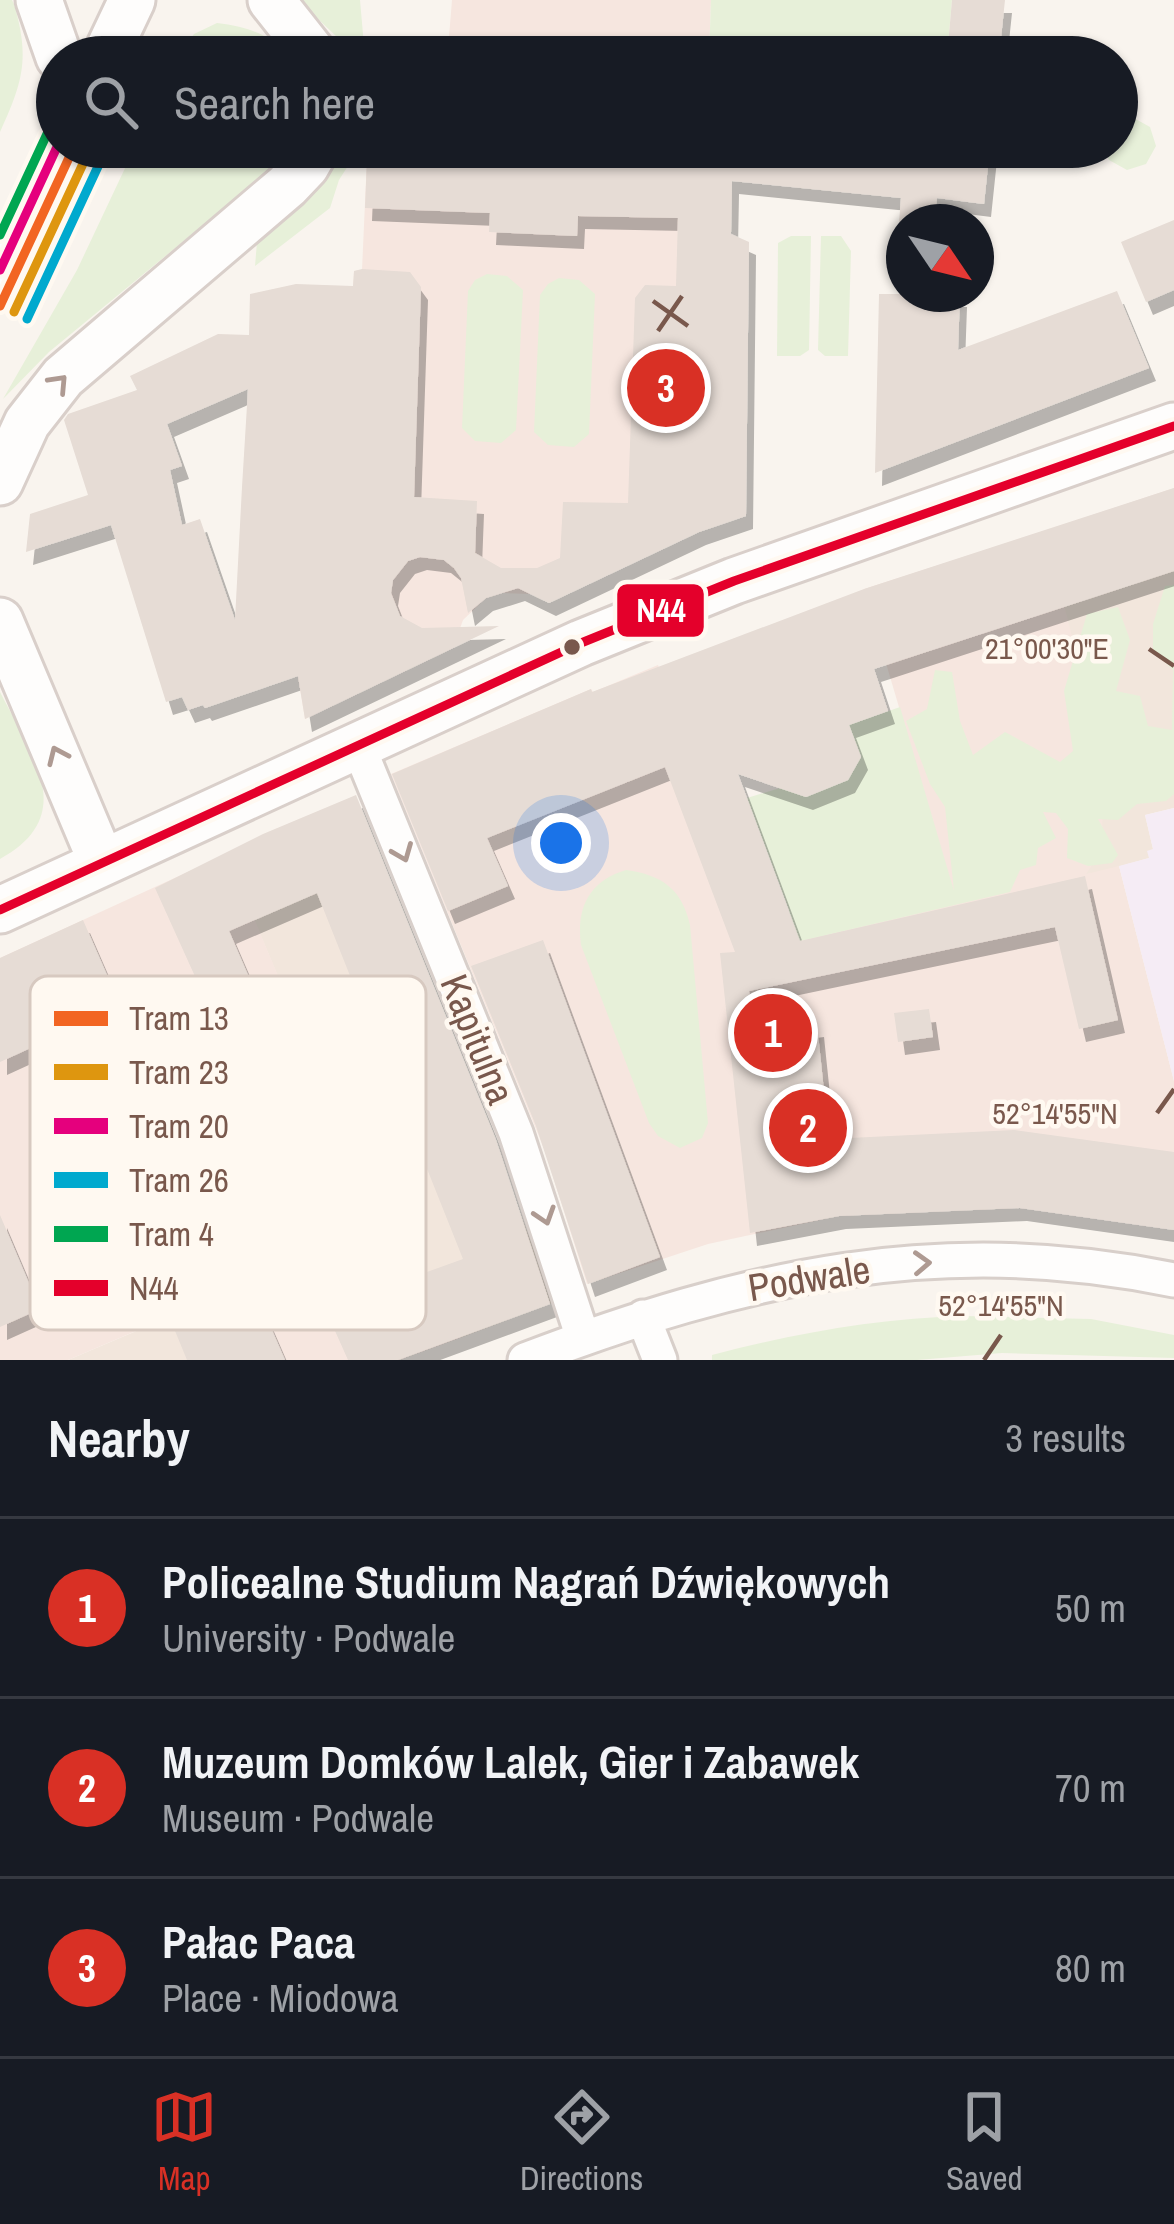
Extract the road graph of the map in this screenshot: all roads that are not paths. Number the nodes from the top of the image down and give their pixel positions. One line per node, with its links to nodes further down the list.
1 (39, 0): 4 (street)
2 (132, 0): 5 (street)
3 (272, 0): 6 (street)
4 (52, 36)
5 (115, 36)
6 (300, 36)
7 (53, 168): 9 (street)
8 (304, 168): 11 (street, one-way to 8)
9 (0, 282)
10 (1174, 426): 13 (street)
11 (0, 482)
12 (0, 621): 14 (street, one-way to 12)
13 (358, 745): 14 (street); 18 (street, Kapitulna, one-way to 18)
14 (103, 863): 15 (street)
15 (0, 910)
16 (1174, 1280): 17 (street, Podwale, one-way to 16)
17 (644, 1317): 18 (street, Podwale); 20 (street)
18 (583, 1338): 19 (street, Podwale)
19 (525, 1360)
20 (660, 1360)

